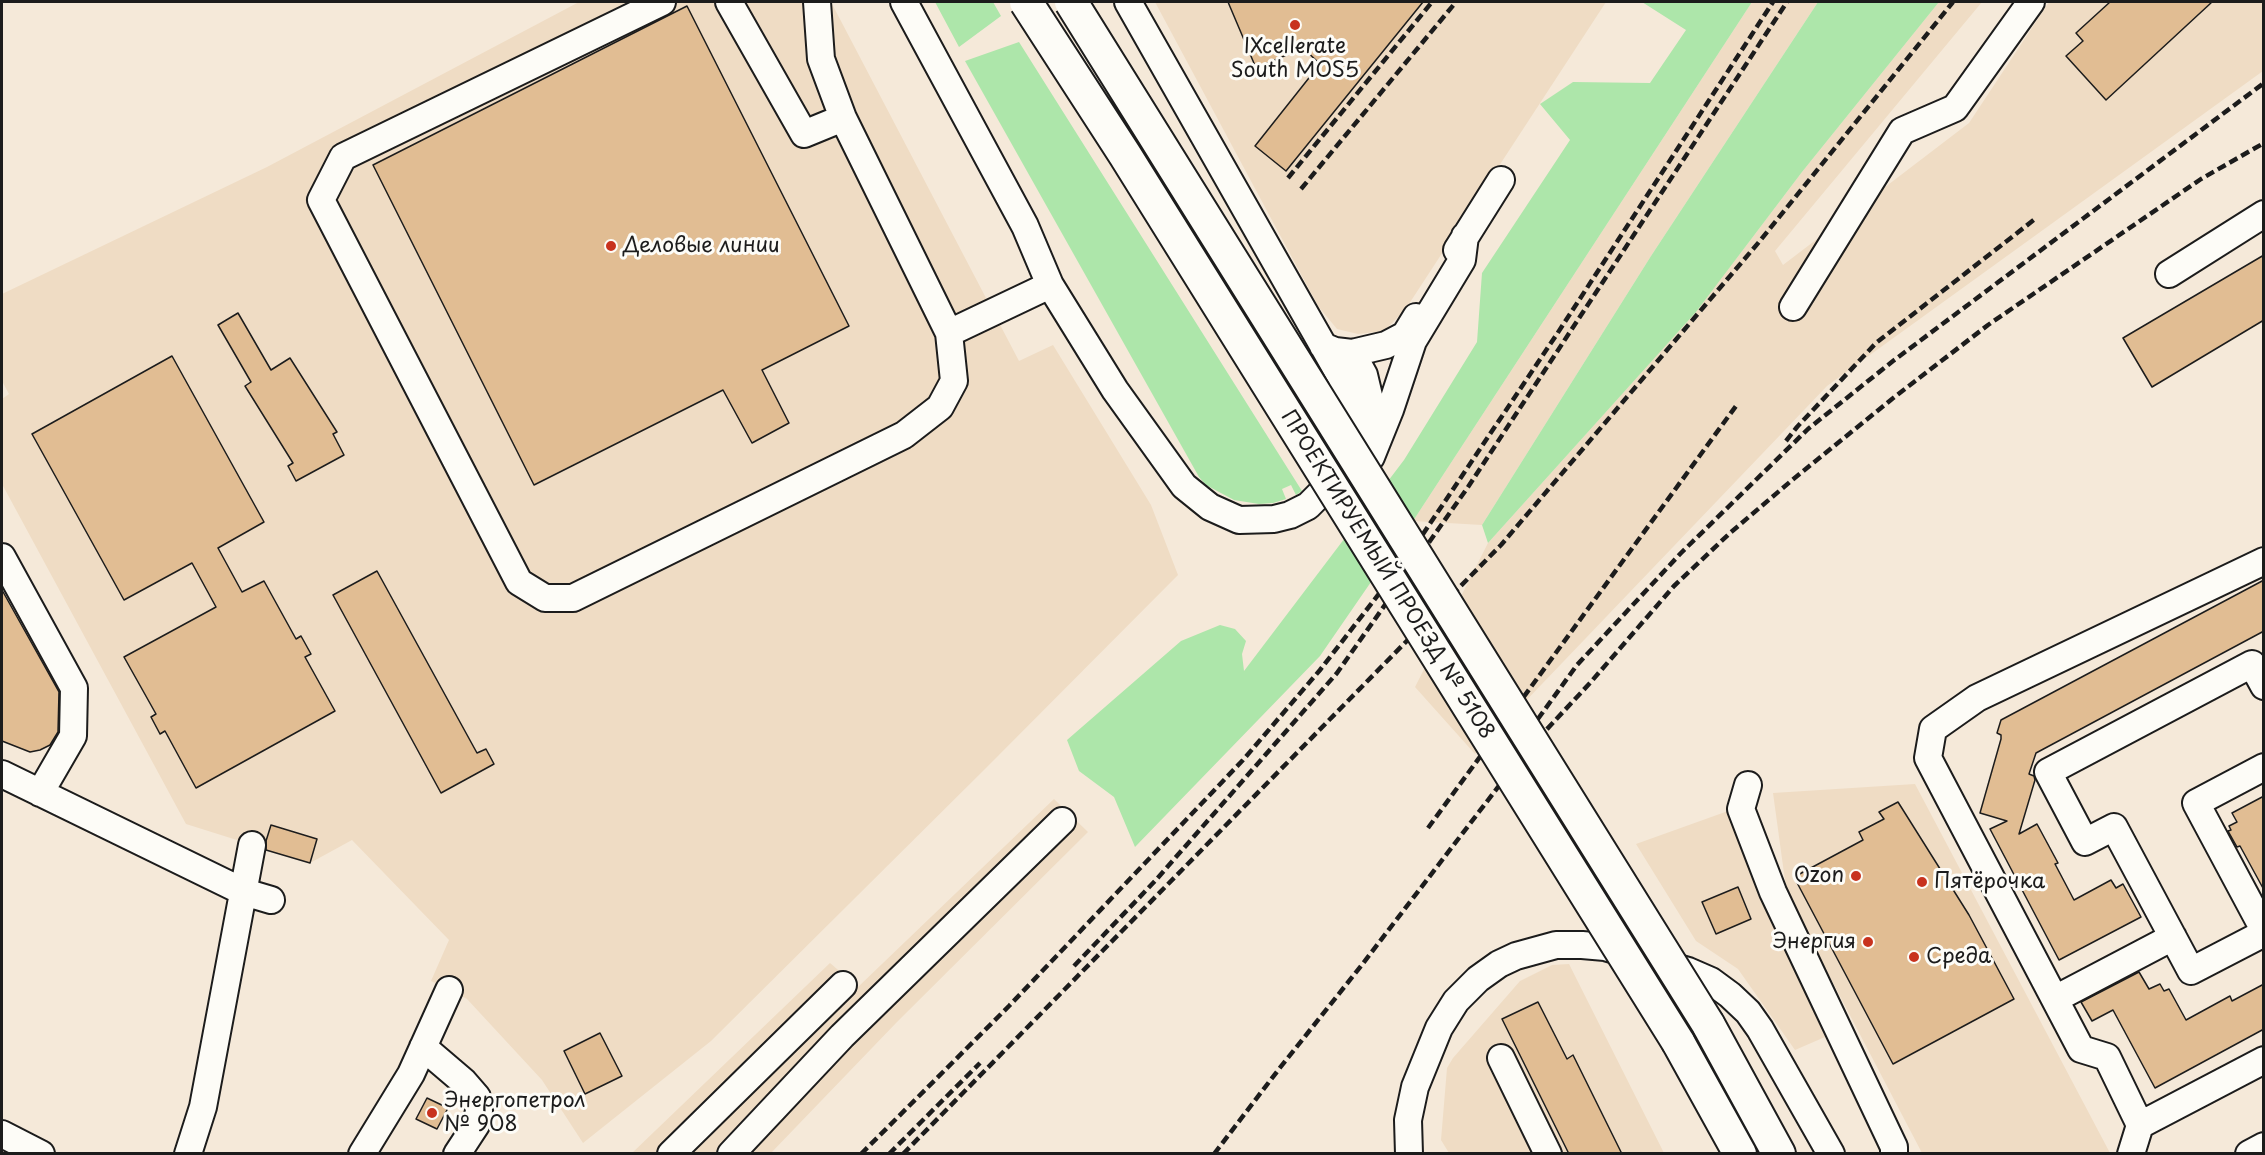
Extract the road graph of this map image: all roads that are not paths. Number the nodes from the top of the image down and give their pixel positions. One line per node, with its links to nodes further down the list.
1 (662, 2): 16 (street)
2 (729, 2): 9 (street)
3 (817, 2): 9 (street)
4 (904, 2): 14 (street)
5 (1026, 2): 49 (main road, ПРОЕКТИРУЕМЫЙ ПРОЕЗД № 5108, bridge)
6 (1071, 2): 50 (main road, ПРОЕКТИРУЕМЫЙ ПРОЕЗД № 5108, bridge)
7 (1128, 2): 17 (street)
8 (2031, 2): 15 (street)
9 (843, 118): 16 (street)
10 (1501, 180): 12 (street)
11 (2264, 214): 13 (street)
12 (1465, 236): 18 (street); 19 (street)
13 (2169, 274)
14 (1050, 285): 16 (street); 20 (street)
15 (1793, 307)
16 (950, 333)
17 (1323, 345): 18 (street); 20 (street)
18 (1352, 353): 19 (street)
19 (1371, 457): 20 (street)
20 (1308, 506)
21 (2, 557): 27 (street)
22 (2264, 561): 36 (street)
23 (2264, 686): 33 (street)
24 (2264, 767): 32 (street)
25 (2, 774): 27 (street)
26 (1748, 785): 52 (street)
27 (40, 793): 30 (street)
28 (1062, 821): 46 (street)
29 (252, 845): 30 (street)
30 (243, 892): 31 (street); 42 (street)
31 (271, 900)
32 (2264, 931): 33 (street)
33 (2173, 936): 36 (street)
34 (843, 985): 45 (street)
35 (449, 990): 37 (street)
36 (2055, 999): 40 (street)
37 (423, 1047): 43 (street); 44 (street)
38 (1501, 1058): 48 (street)
39 (2264, 1060): 40 (street)
40 (2140, 1125): 53 (street)
41 (2264, 1146): 54 (street)
42 (189, 1154)
43 (363, 1154)
44 (457, 1154)
45 (671, 1154)
46 (731, 1154)
47 (1409, 1154): 51 (street)
48 (1548, 1154)
49 (1740, 1154)
50 (1779, 1154)
51 (1831, 1154)
52 (1894, 1154)
53 (2131, 1154)
54 (2249, 1154)

